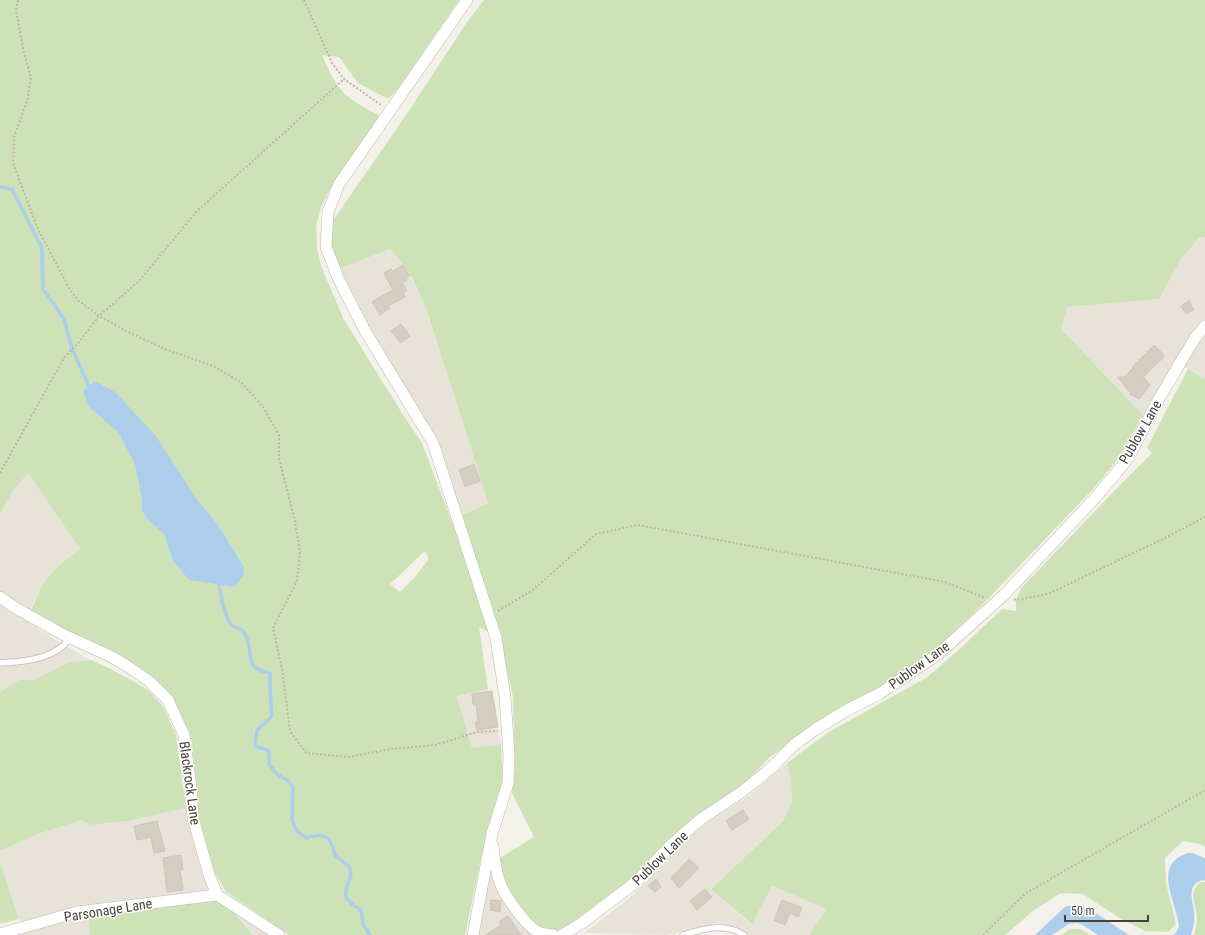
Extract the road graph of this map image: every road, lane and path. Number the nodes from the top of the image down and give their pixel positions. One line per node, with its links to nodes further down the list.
1 (18, 0): 6 (path)
2 (304, 0): 4 (path)
3 (467, 0): 5 (street)
4 (344, 79): 5 (path); 6 (path)
5 (390, 112): 13 (street)
6 (99, 316): 8 (path); 16 (path)
7 (1205, 326): 10 (street, Publow Lane)
8 (0, 473)
9 (1205, 517): 10 (path)
10 (1004, 595): 12 (street, Publow Lane)
11 (0, 597): 14 (street, Blackrock Lane)
12 (995, 603): 13 (path); 25 (street, Publow Lane)
13 (489, 616): 16 (street)
14 (70, 638): 15 (lane); 19 (street, Blackrock Lane)
15 (0, 663)
16 (507, 730): 18 (street)
17 (1205, 790): 28 (path)
18 (492, 834): 23 (street); 24 (street)
19 (217, 895): 21 (street, Parsonage Lane); 22 (street)
20 (737, 933): 26 (lane); 27 (lane)
21 (0, 934)
22 (279, 935)
23 (473, 935)
24 (553, 935)
25 (562, 935)
26 (682, 935)
27 (744, 935)
28 (983, 935)

